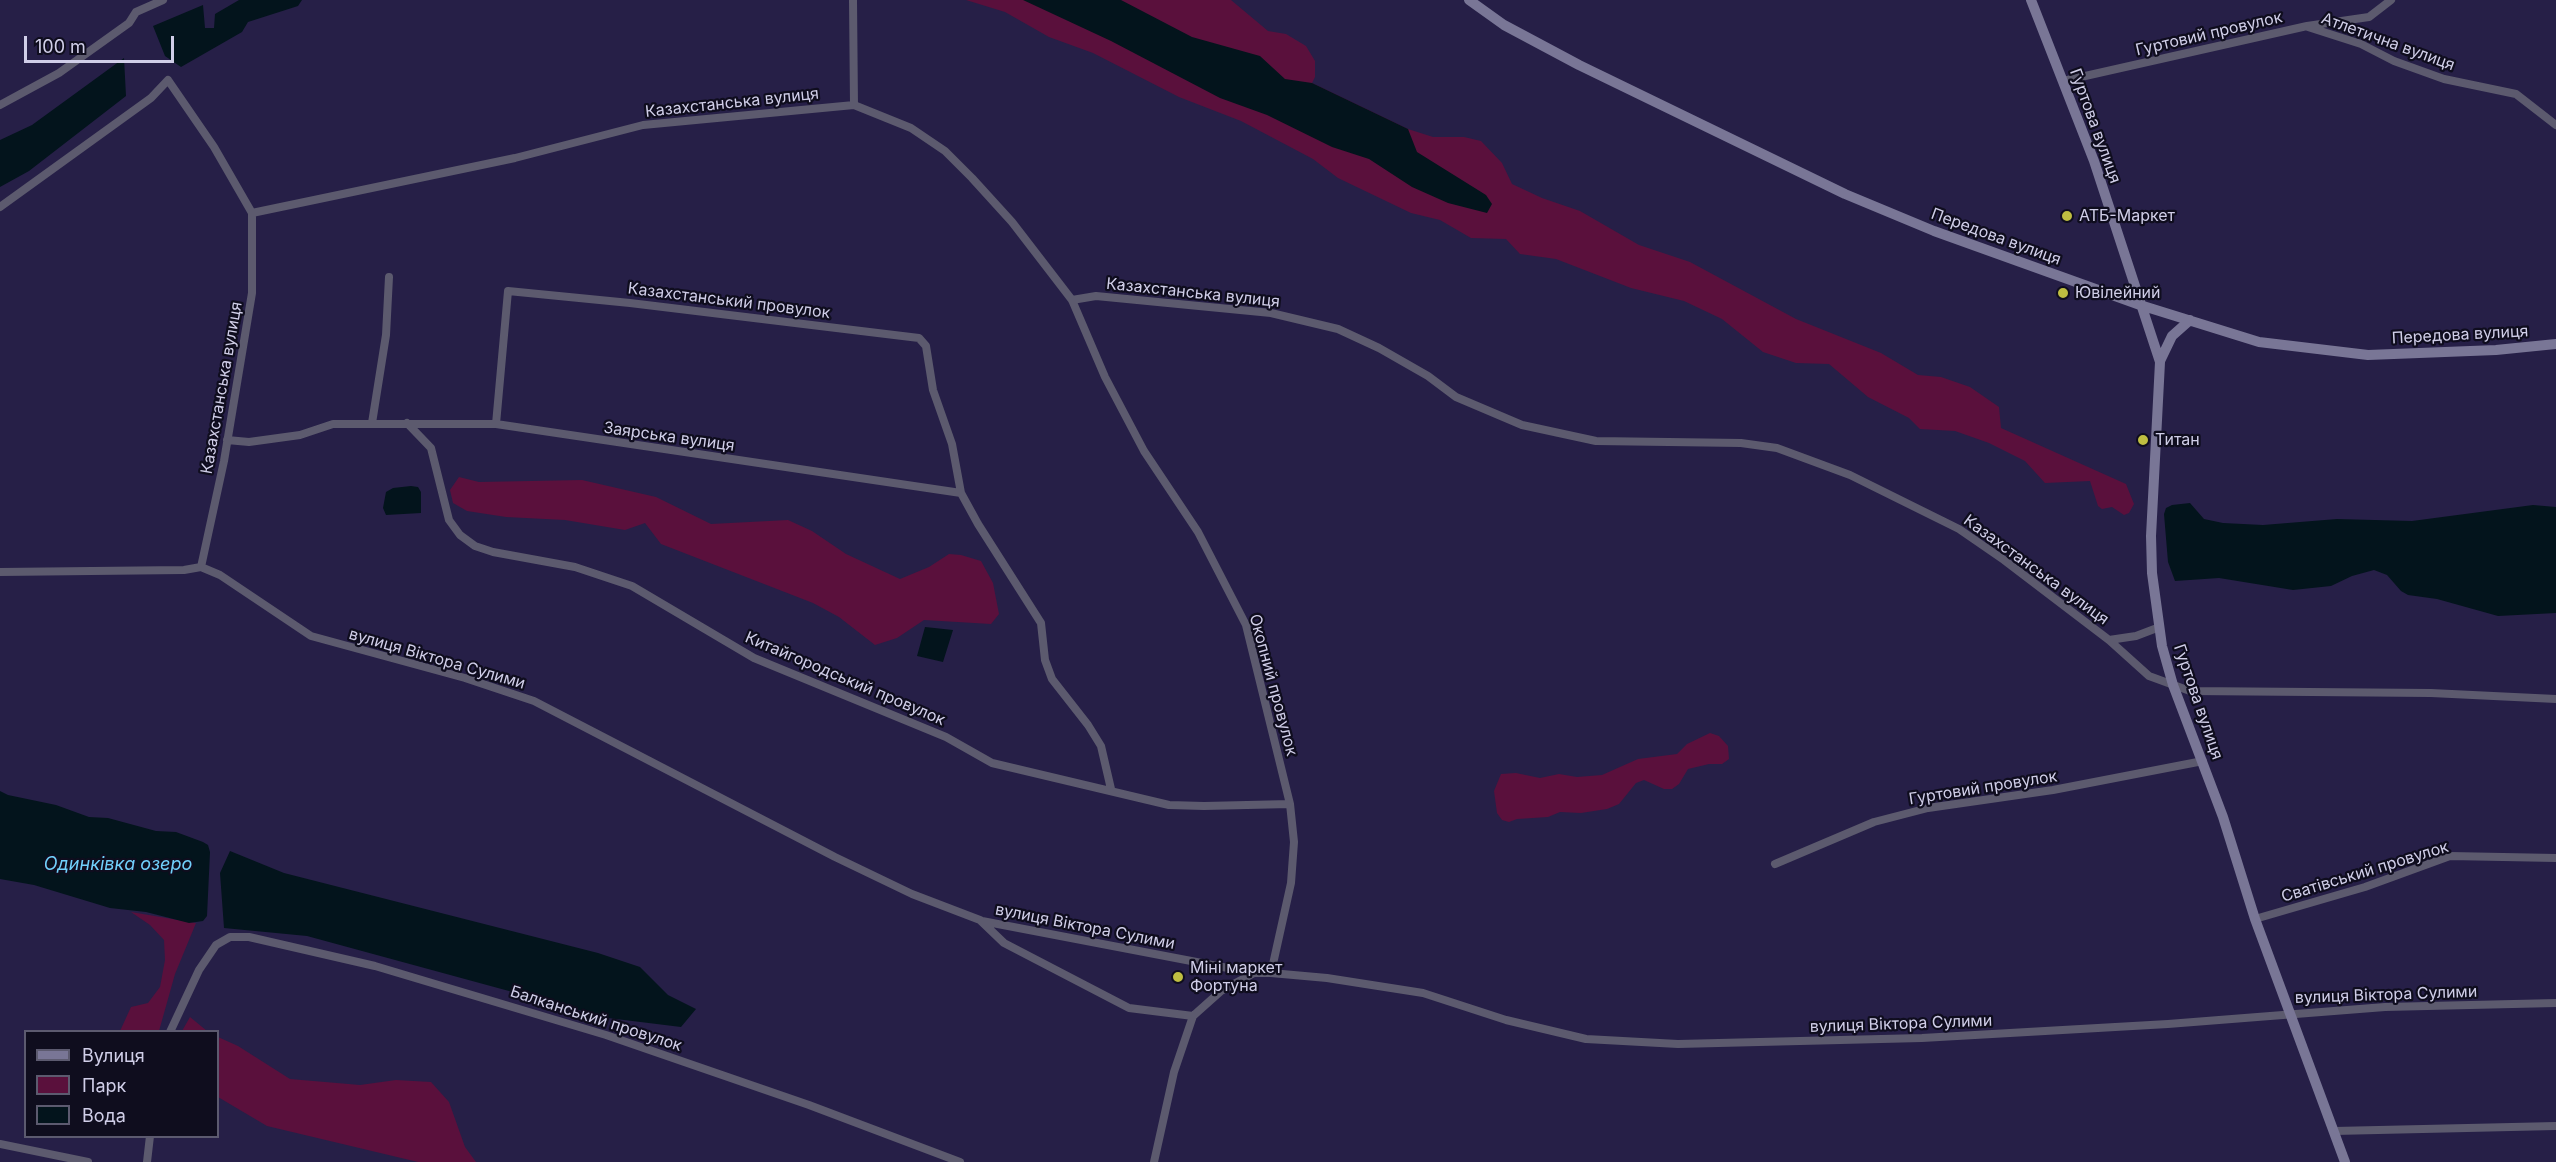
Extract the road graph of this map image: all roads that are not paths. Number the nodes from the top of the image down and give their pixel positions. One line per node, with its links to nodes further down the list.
1 (164, 0): 8 (street)
2 (853, 0): 9 (street)
3 (1469, 0): 15 (street, Передова вулиця)
4 (2031, 0): 7 (street, Гуртова вулиця)
5 (2391, 0): 6 (street, Гуртовий провулок)
6 (2307, 26): 7 (street, Гуртовий провулок); 10 (street, Атлетична вулиця)
7 (2063, 81): 15 (street, Гуртова вулиця)
8 (0, 105)
9 (855, 105): 12 (street, Казахстанська вулиця); 14 (street, Казахстанська вулиця)
10 (2556, 125)
11 (0, 207): 12 (street, Казахстанська вулиця)
12 (252, 213): 22 (street, Казахстанська вулиця)
13 (390, 277): 19 (street)
14 (1072, 300): 27 (street, Казахстанська вулиця); 32 (street, Окопний провулок)
15 (2140, 305): 16 (street, Передова вулиця); 18 (street, Гуртова вулиця)
16 (2190, 320): 17 (street, Передова вулиця); 18 (street)
17 (2556, 344)
18 (2160, 362): 26 (street, Гуртова вулиця)
19 (372, 423): 20 (street, Заярська вулиця); 22 (street, Заярська вулиця)
20 (406, 423): 21 (street, Заярська вулиця); 31 (street, Китайгородський провулок)
21 (496, 424): 23 (street, Заярська вулиця); 23 (street, Казахстанський провулок)
22 (227, 440): 24 (street, Казахстанська вулиця)
23 (961, 493): 31 (street)
24 (201, 567): 25 (street); 35 (street, вулиця Віктора Сулими)
25 (0, 572)
26 (2157, 628): 27 (street); 28 (street, Гуртова вулиця)
27 (2109, 640): 28 (street, Казахстанська вулиця)
28 (2173, 685): 29 (street, Казахстанська вулиця); 30 (street, Гуртова вулиця)
29 (2556, 699)
30 (2203, 761): 34 (street, Гуртовий провулок); 36 (street, Гуртова вулиця)
31 (1111, 789): 32 (street, Китайгородський провулок)
32 (1290, 804): 38 (street, Окопний провулок)
33 (2556, 858): 36 (street, Сватівський провулок)
34 (1775, 864)
35 (980, 920): 37 (street, вулиця Віктора Сулими); 41 (street, вулиця Віктора Сулими)
36 (2255, 920): 40 (street, Гуртова вулиця)
37 (1254, 973): 38 (street, вулиця Віктора Сулими); 41 (street, вулиця Віктора Сулими)
38 (1271, 973): 40 (street, вулиця Віктора Сулими)
39 (2556, 1003): 40 (street, вулиця Віктора Сулими)
40 (2289, 1013): 44 (street, Гуртова вулиця)
41 (1193, 1016): 50 (street)
42 (171, 1030): 49 (street, Балканський провулок)
43 (2556, 1126): 44 (street)
44 (2334, 1131): 51 (street, Гуртова вулиця)
45 (150, 1138): 48 (street)
46 (0, 1144): 47 (street)
47 (88, 1162)
48 (147, 1162)
49 (960, 1162)
50 (1154, 1162)
51 (2345, 1162)

